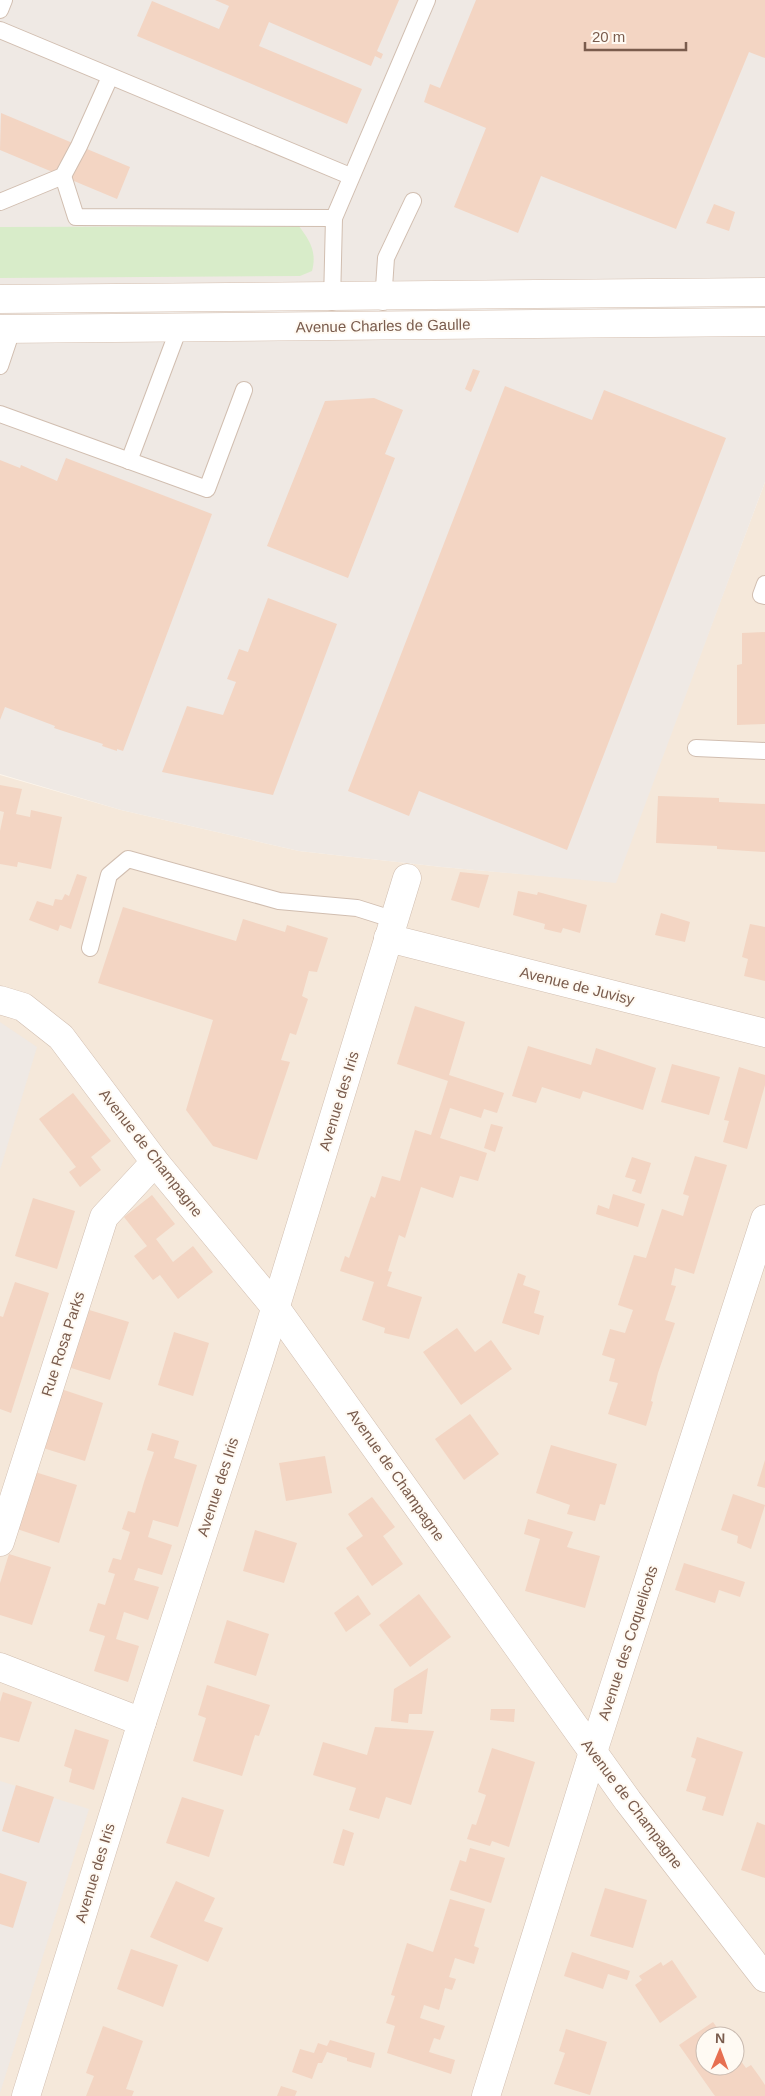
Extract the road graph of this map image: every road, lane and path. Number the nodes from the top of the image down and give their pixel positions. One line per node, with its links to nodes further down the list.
1 (4, 0): 3 (lane)
2 (427, 0): 7 (lane)
3 (0, 10)
4 (0, 30): 5 (lane)
5 (110, 76): 6 (lane); 7 (lane)
6 (63, 176): 9 (lane); 10 (lane)
7 (350, 176): 10 (lane)
8 (413, 201): 13 (lane)
9 (0, 202)
10 (334, 218): 14 (lane)
11 (762, 292): 13 (street, Avenue Charles de Gaulle); 16 (street)
12 (0, 299): 14 (street)
13 (383, 300): 14 (street, Avenue Charles de Gaulle)
14 (328, 303): 17 (street)
15 (765, 322): 16 (street, Avenue Charles de Gaulle)
16 (651, 323): 17 (street, Avenue Charles de Gaulle)
17 (191, 327): 18 (street, Avenue Charles de Gaulle); 22 (lane)
18 (6, 330): 19 (lane)
19 (0, 366)
20 (244, 390): 22 (lane)
21 (0, 414): 22 (lane)
22 (129, 461)
23 (765, 584): 24 (lane)
24 (765, 596)
25 (696, 748): 26 (lane)
26 (765, 751)
27 (407, 878): 28 (street, Avenue des Iris)
28 (392, 929): 29 (lane); 31 (street, Avenue de Juvisy); 34 (street, Avenue des Iris)
29 (90, 948)
30 (0, 1000): 32 (street, Avenue de Champagne)
31 (765, 1033)
32 (154, 1162): 34 (street, Avenue de Champagne); 35 (street, Rue Rosa Parks)
33 (765, 1219): 38 (street, Avenue des Coquelicots)
34 (275, 1307): 37 (street, Avenue des Iris); 38 (street, Avenue de Champagne)
35 (0, 1542)
36 (0, 1667): 37 (street)
37 (142, 1722): 40 (street, Avenue des Iris)
38 (593, 1752): 39 (street, Avenue de Champagne); 41 (street, Avenue des Coquelicots)
39 (765, 1978)
40 (26, 2096)
41 (486, 2096)

